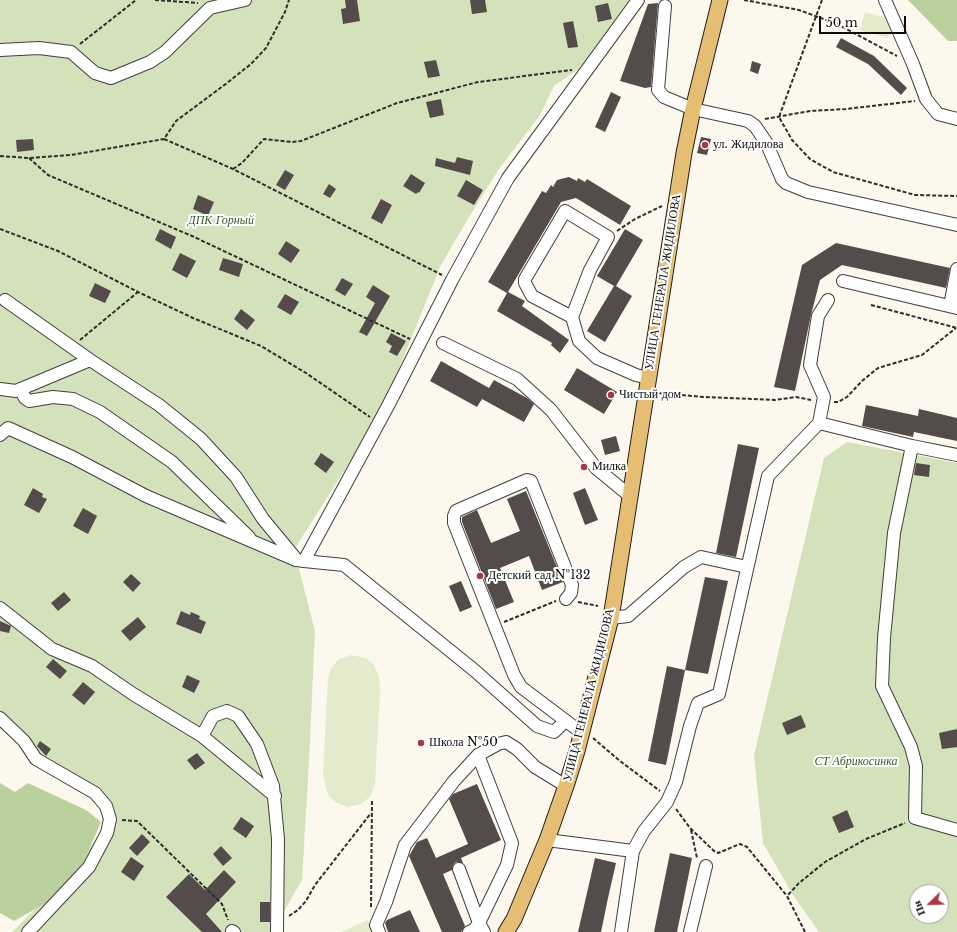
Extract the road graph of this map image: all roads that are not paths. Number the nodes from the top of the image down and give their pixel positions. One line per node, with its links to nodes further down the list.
1 (245, 0): 6 (street)
2 (638, 0): 27 (street)
3 (720, 0): 7 (main road, УЛИЦА ГЕНЕРАЛА ЖИДИЛОВА)
4 (885, 0): 8 (street)
5 (665, 6): 7 (street)
6 (0, 50)
7 (693, 109): 9 (street); 18 (main road, УЛИЦА ГЕНЕРАЛА ЖИДИЛОВА)
8 (957, 119)
9 (957, 225)
10 (957, 269): 14 (street)
11 (843, 281): 14 (street)
12 (5, 300): 17 (street)
13 (828, 300): 21 (street)
14 (953, 307)
15 (572, 318): 15 (street); 18 (street)
16 (443, 343): 25 (street)
17 (90, 360): 20 (street); 27 (street)
18 (648, 378): 25 (main road, УЛИЦА ГЕНЕРАЛА ЖИДИЛОВА)
19 (0, 389): 20 (street)
20 (20, 389): 26 (street)
21 (819, 423): 23 (street); 28 (street)
22 (4, 431): 26 (street)
23 (912, 446): 24 (street); 41 (street)
24 (957, 455)
25 (630, 496): 32 (main road, УЛИЦА ГЕНЕРАЛА ЖИДИЛОВА)
26 (255, 543): 27 (street)
27 (300, 560): 35 (street)
28 (747, 567): 32 (street); 43 (street)
29 (566, 599): 35 (street)
30 (0, 608): 33 (street)
31 (0, 615): 33 (street)
32 (611, 618): 36 (main road, УЛИЦА ГЕНЕРАЛА ЖИДИЛОВА)
33 (14, 620): 37 (street)
34 (0, 718): 48 (street)
35 (565, 721): 36 (street)
36 (586, 735): 39 (main road, УЛИЦА ГЕНЕРАЛА ЖИДИЛОВА)
37 (202, 736): 40 (street); 40 (street)
38 (478, 755): 39 (street); 47 (street); 49 (street)
39 (566, 786): 42 (main road, УЛИЦА ГЕНЕРАЛА ЖИДИЛОВА)
40 (275, 796): 46 (street)
41 (957, 830)
42 (547, 840): 43 (street); 51 (main road, УЛИЦА ГЕНЕРАЛА ЖИДИЛОВА)
43 (633, 851): 52 (street)
44 (706, 866): 53 (street)
45 (459, 869): 47 (street)
46 (277, 926)
47 (481, 927): 50 (street)
48 (28, 932)
49 (379, 932)
50 (469, 932)
51 (506, 932)
52 (621, 932)
53 (690, 932)

